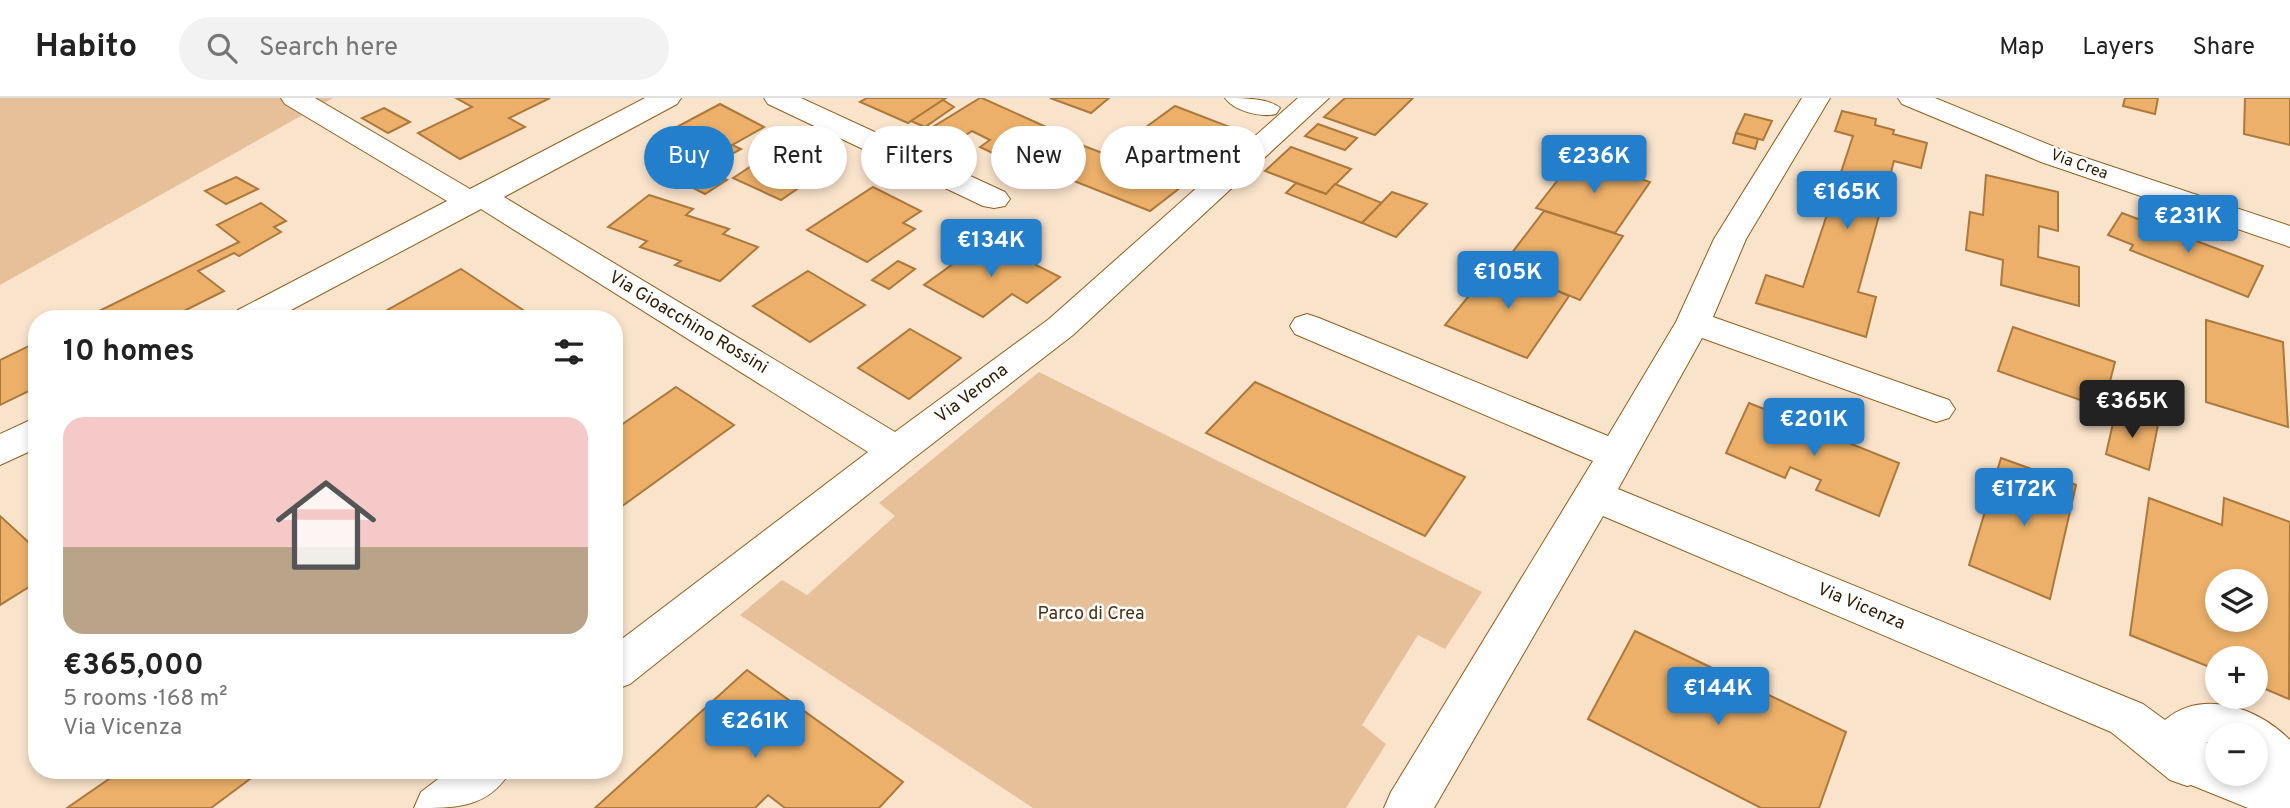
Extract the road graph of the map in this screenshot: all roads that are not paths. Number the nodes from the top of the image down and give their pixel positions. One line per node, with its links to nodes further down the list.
1 (295, 98): 9 (street, Via Gioacchino Rossini)
2 (667, 98): 9 (street)
3 (778, 98): 10 (street)
4 (1239, 98): 8 (street)
5 (1315, 98): 18 (street, Via Verona)
6 (1816, 98): 13 (street)
7 (1912, 98): 11 (street, Via Crea)
8 (1266, 108)
9 (475, 199): 12 (street); 18 (street, Via Gioacchino Rossini)
10 (995, 199)
11 (2290, 237)
12 (265, 310)
13 (1693, 322): 15 (street); 19 (street)
14 (1307, 326): 19 (street)
15 (1936, 409)
16 (28, 436): 17 (street)
17 (0, 451)
18 (896, 451): 21 (street, Via Verona)
19 (1616, 455): 20 (street)
20 (1595, 496): 23 (street, Via Vicenza); 29 (street)
21 (623, 664)
22 (2205, 729): 23 (street)
23 (2191, 744): 26 (street, Via Vicenza)
24 (2268, 750): 27 (street, Via Vicenza)
25 (475, 779): 28 (street)
26 (2205, 784)
27 (2208, 786)
28 (438, 808)
29 (1408, 808)

